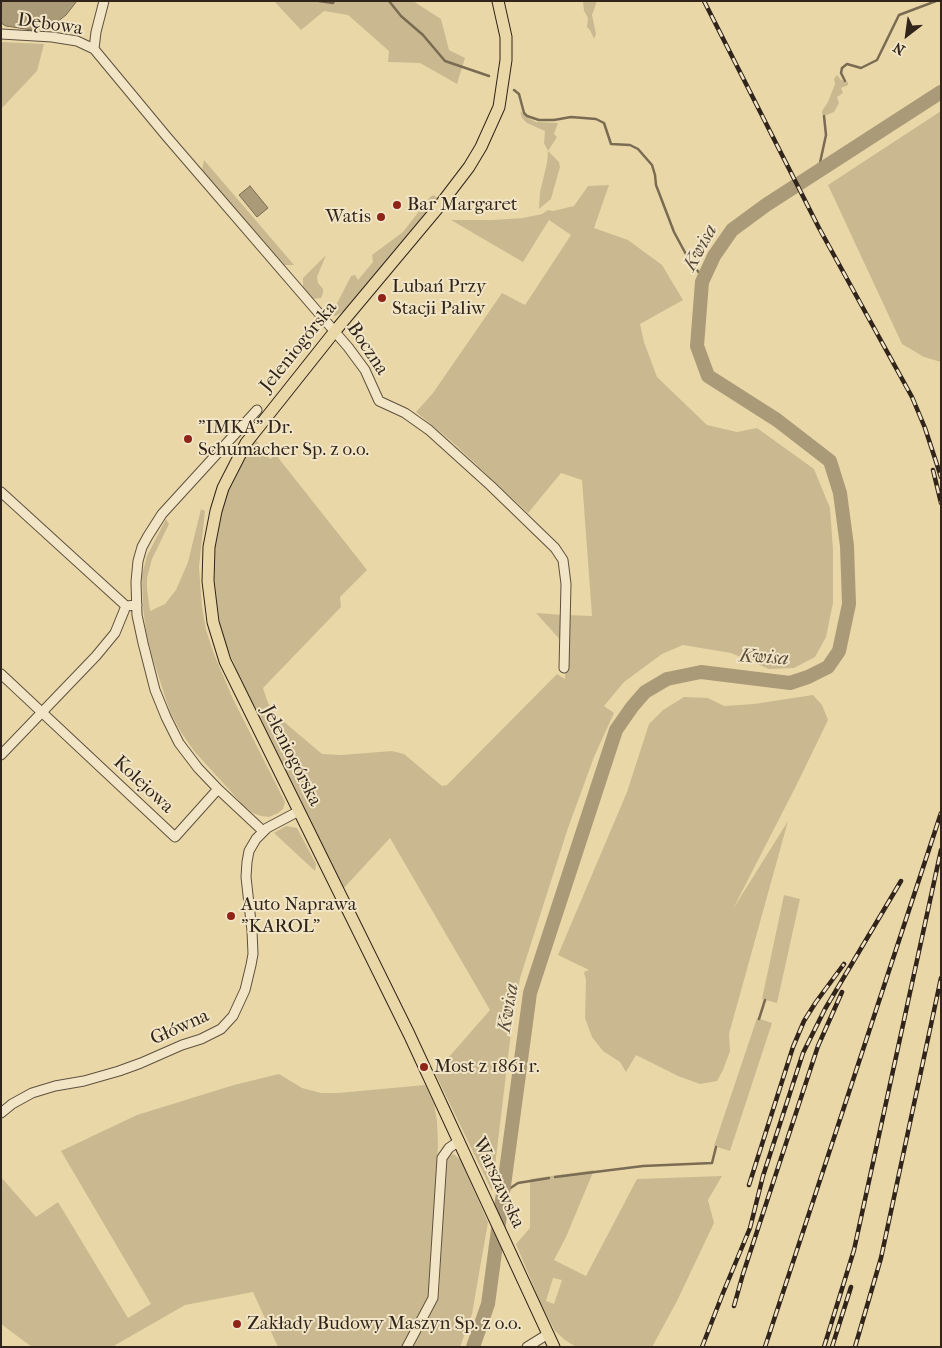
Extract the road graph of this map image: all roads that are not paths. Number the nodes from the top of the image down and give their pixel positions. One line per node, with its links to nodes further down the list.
1 (104, 1): 4 (street)
2 (498, 1): 5 (main road, Jeleniogórska)
3 (1, 34): 4 (street, Dębowa)
4 (94, 49): 5 (street, Boczna)
5 (335, 330): 10 (street, Boczna); 15 (main road, Jeleniogórska)
6 (257, 410): 8 (street, Jeleniogórska)
7 (1, 492): 9 (street)
8 (137, 605): 9 (street); 14 (street, Jeleniogórska)
9 (126, 606): 12 (street)
10 (564, 668)
11 (1, 674): 12 (street, Kolejowa)
12 (42, 713): 13 (street); 14 (street, Kolejowa)
13 (1, 755)
14 (218, 789): 16 (street, Jeleniogórska)
15 (299, 812): 16 (street, Główna); 17 (main road, Jeleniogórska)
16 (263, 831): 18 (street, Główna)
17 (409, 1034): 19 (main road, Warszawska)
18 (1, 1113)
19 (462, 1145): 20 (main road, Warszawska); 21 (street)
20 (548, 1334): 22 (street); 23 (main road, Warszawska)
21 (408, 1347)
22 (527, 1347)
23 (554, 1347)

